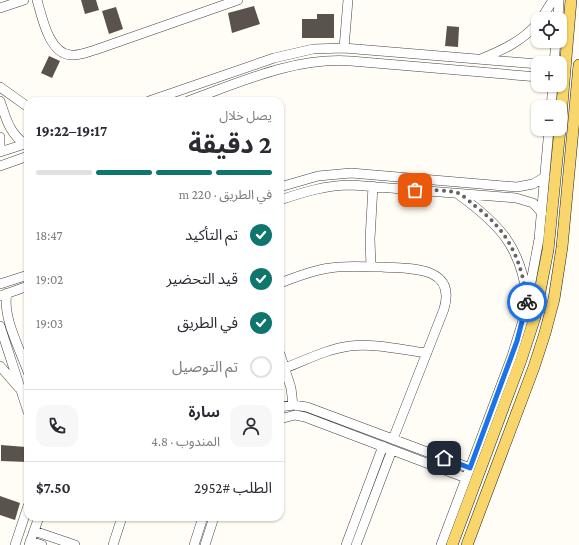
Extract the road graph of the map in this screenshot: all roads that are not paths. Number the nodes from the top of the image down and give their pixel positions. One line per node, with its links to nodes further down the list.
1 (24, 0): 8 (street)
2 (36, 0): 3 (street)
3 (238, 0)
4 (348, 0): 12 (street)
5 (553, 0): 9 (street)
6 (559, 0): 10 (street)
7 (571, 0): 24 (main road)
8 (0, 8)
9 (545, 12)
10 (558, 12)
11 (531, 29): 17 (street)
12 (344, 48): 17 (street); 22 (street)
13 (555, 48): 14 (street)
14 (555, 52): 15 (street); 16 (street)
15 (551, 56)
16 (555, 56)
17 (480, 59): 18 (street)
18 (531, 63)
19 (579, 66): 86 (main road)
20 (531, 77): 23 (street)
21 (0, 87): 26 (street)
22 (176, 97)
23 (199, 97)
24 (562, 100)
25 (0, 101): 27 (street)
26 (24, 104)
27 (11, 131): 28 (street); 31 (street)
28 (0, 136): 33 (street)
29 (548, 136): 36 (street)
30 (559, 136): 85 (main road)
31 (24, 141)
32 (24, 144): 33 (street)
33 (0, 151)
34 (24, 157): 35 (street)
35 (0, 166)
36 (545, 178): 39 (street); 43 (street)
37 (284, 186): 39 (street)
38 (373, 186): 40 (street); 41 (street); 44 (street)
39 (528, 186): 42 (street)
40 (457, 193): 42 (street); 50 (street)
41 (284, 199)
42 (526, 200): 43 (street)
43 (542, 213): 50 (street)
44 (371, 267): 46 (street); 53 (street)
45 (24, 276): 47 (street)
46 (284, 282)
47 (0, 284)
48 (24, 288): 49 (street)
49 (4, 295): 51 (street)
50 (527, 305): 67 (street)
51 (3, 314): 54 (street)
52 (0, 326): 57 (street)
53 (427, 353): 56 (street); 64 (street)
54 (24, 363)
55 (0, 366): 57 (street)
56 (285, 368): 59 (street)
57 (22, 391): 58 (street)
58 (24, 398)
59 (293, 405): 60 (street); 62 (street)
60 (284, 406)
61 (284, 417): 63 (street)
62 (356, 425): 63 (street); 64 (street)
63 (352, 435): 65 (street)
64 (393, 439): 67 (street)
65 (383, 446): 66 (street); 82 (street)
66 (392, 450): 68 (street); 83 (street)
67 (470, 468): 68 (street)
68 (466, 478): 84 (street)
69 (24, 518): 76 (street)
70 (38, 521): 74 (street)
71 (121, 521): 79 (street)
72 (202, 521): 80 (street)
73 (213, 521): 81 (street)
74 (34, 531): 75 (street); 78 (street)
75 (30, 543): 77 (street)
76 (15, 545)
77 (42, 545)
78 (75, 545)
79 (114, 545)
80 (194, 545)
81 (205, 545)
82 (346, 545)
83 (356, 545)
84 (441, 545)
85 (452, 545)
86 (467, 545)

